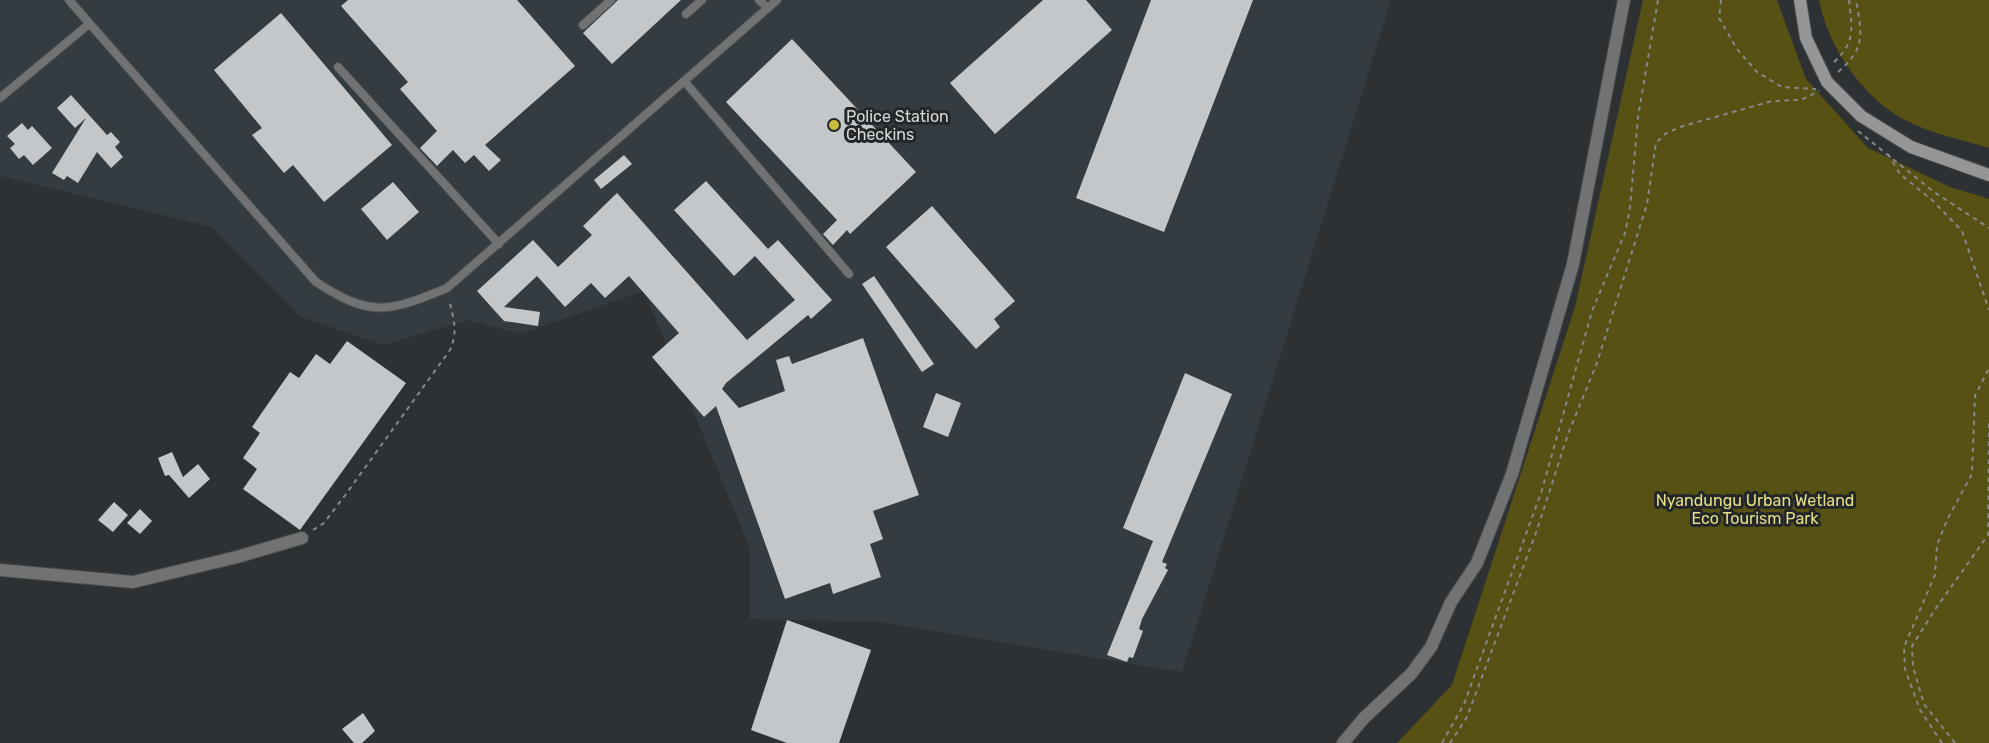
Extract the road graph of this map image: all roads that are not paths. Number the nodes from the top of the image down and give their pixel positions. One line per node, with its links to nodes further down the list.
1 (69, 0): 10 (lane)
2 (611, 0): 11 (lane)
3 (702, 0): 9 (lane)
4 (759, 0): 8 (lane)
5 (777, 0): 8 (lane)
6 (1624, 0): 20 (street)
7 (1800, 0): 15 (main road)
8 (768, 8): 13 (lane)
9 (686, 14)
10 (89, 24): 14 (lane); 16 (lane)
11 (583, 26)
12 (338, 67): 16 (lane)
13 (685, 81): 16 (lane); 17 (lane)
14 (0, 98)
15 (1988, 175)
16 (499, 244)
17 (849, 274)
18 (302, 538): 19 (street)
19 (0, 570)
20 (1343, 743)

